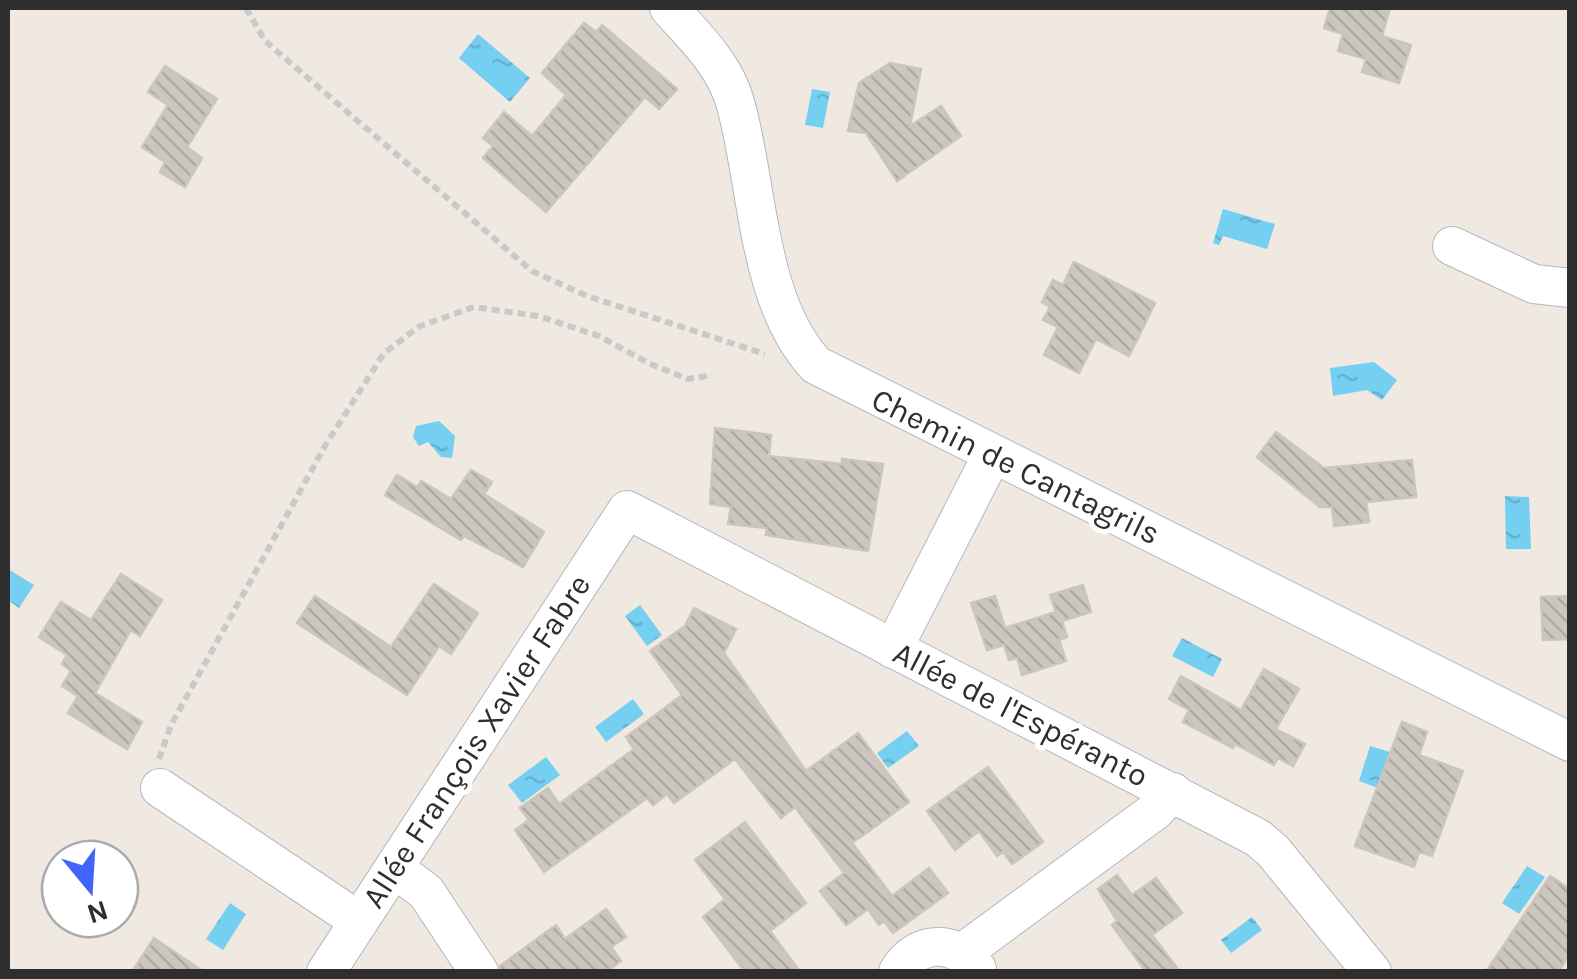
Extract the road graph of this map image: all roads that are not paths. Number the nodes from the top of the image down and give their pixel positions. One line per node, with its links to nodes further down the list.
1 (670, 8): 4 (street, Chemin de Cantagrils)
2 (1452, 246): 3 (street)
3 (1570, 288)
4 (992, 455): 6 (street); 7 (street, Chemin de Cantagrils)
5 (627, 510): 6 (street, Allée de l'Espéranto); 10 (street, Allée François Xavier Fabre)
6 (893, 649): 9 (street, Allée de l'Espéranto)
7 (1570, 742)
8 (160, 788): 11 (street)
9 (1173, 792): 12 (street); 16 (street, Allée de l'Espéranto)
10 (394, 868): 11 (street, Allée François Xavier Fabre); 14 (street)
11 (359, 922): 13 (street, Allée François Xavier Fabre)
12 (970, 962): 15 (street)
13 (326, 972)
14 (479, 972)
15 (898, 972)
16 (1372, 972)

